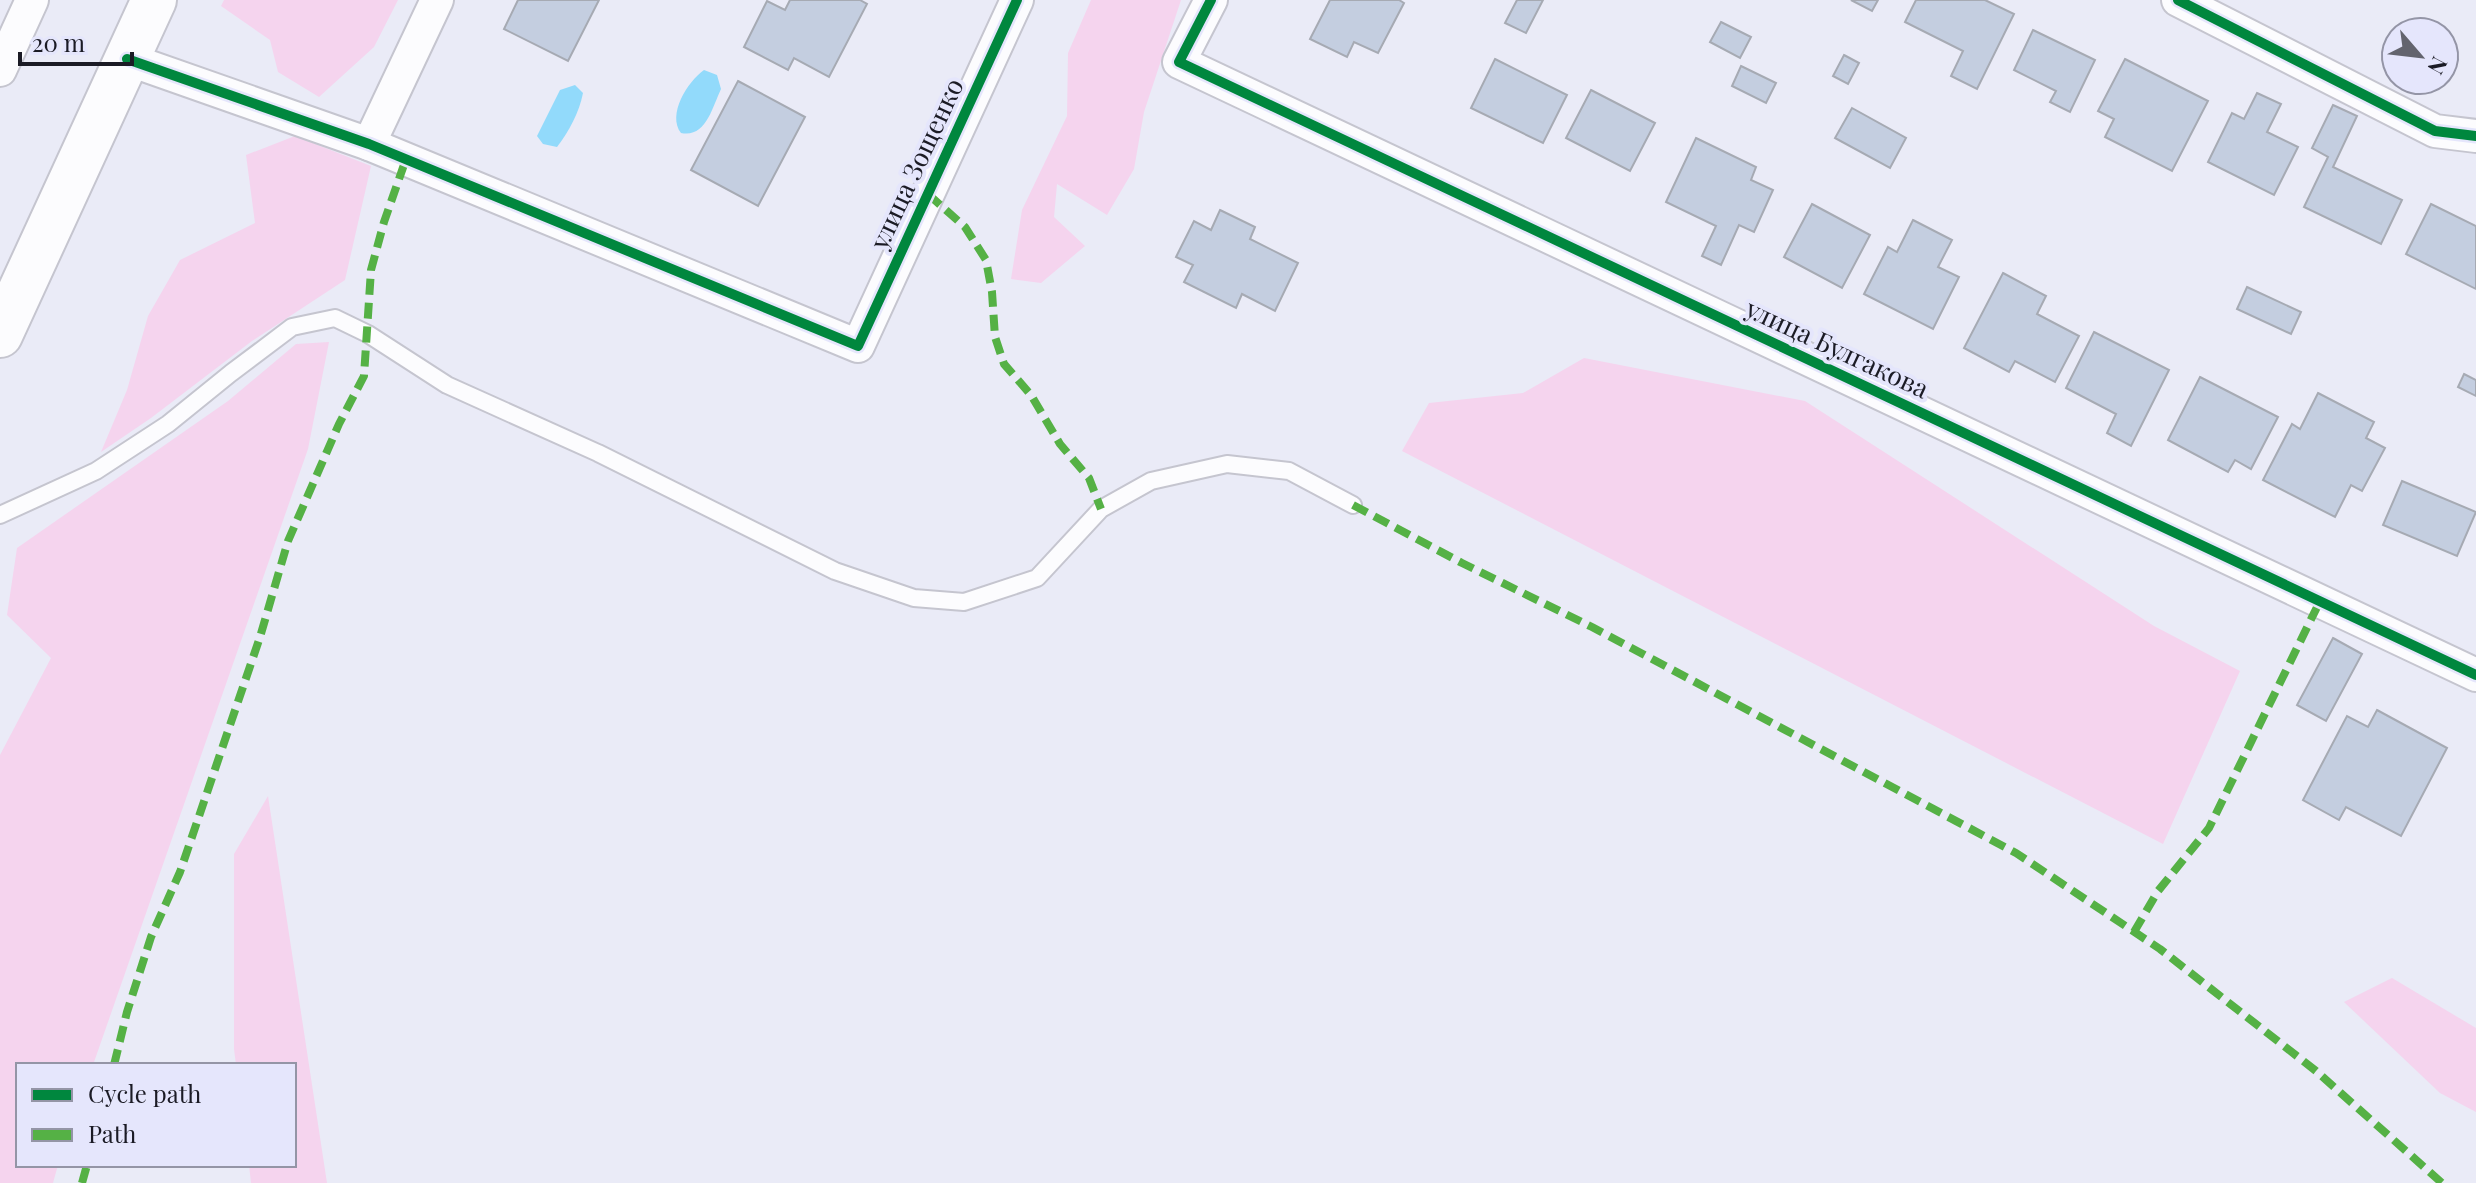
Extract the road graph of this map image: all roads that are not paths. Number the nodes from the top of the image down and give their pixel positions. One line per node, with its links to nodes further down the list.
1 (32, 0): 7 (street)
2 (154, 0): 8 (main road)
3 (437, 0): 11 (street)
4 (1017, 0): 11 (street, улица Зощенко)
5 (1211, 0): 15 (street, улица Булгакова)
6 (2178, 0): 10 (street)
7 (7, 36): 9 (street)
8 (127, 59): 11 (street); 12 (main road)
9 (0, 70)
10 (2476, 136)
11 (369, 144)
12 (0, 335)
13 (1353, 505): 14 (lane)
14 (0, 515)
15 (2476, 675)

